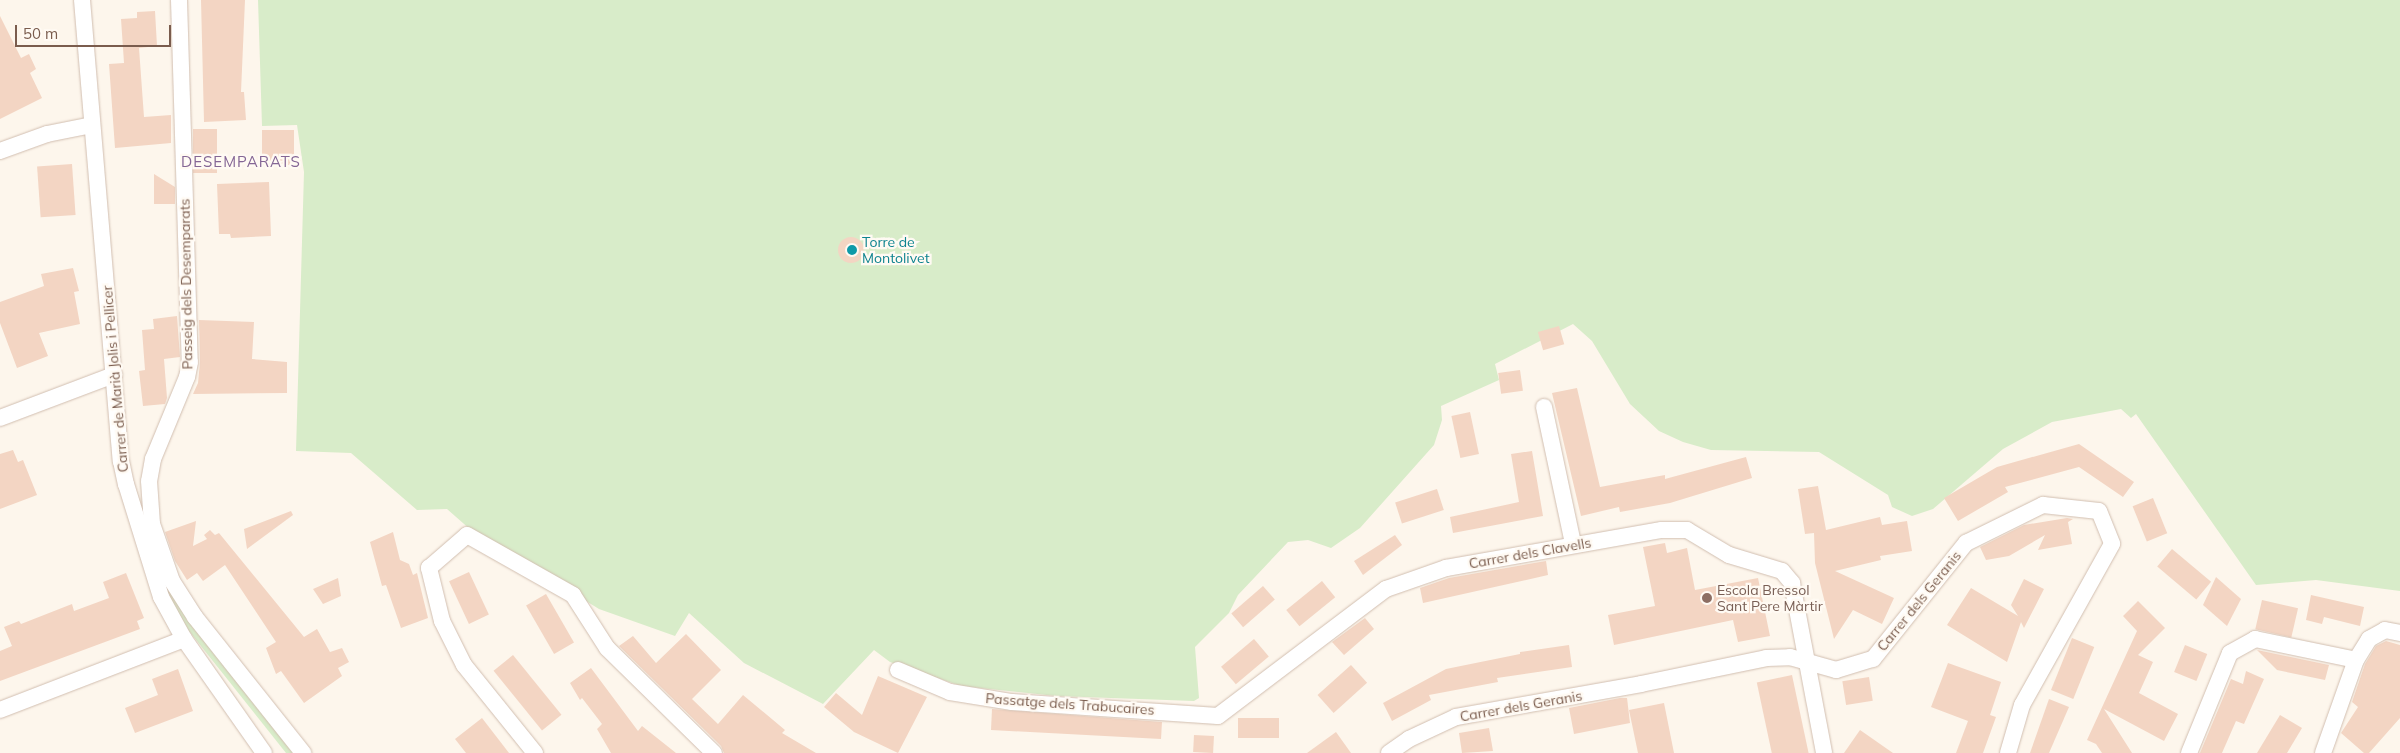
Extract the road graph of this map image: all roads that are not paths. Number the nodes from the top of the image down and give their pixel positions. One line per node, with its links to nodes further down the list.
1 (82, 0): 3 (street, Carrer de Marià Jolis i Pellicer)
2 (179, 0): 17 (street, Passeig dels Desemparats)
3 (92, 125): 4 (street); 5 (street, Carrer de Marià Jolis i Pellicer)
4 (0, 151)
5 (114, 375): 7 (street); 10 (street, Carrer de Marià Jolis i Pellicer)
6 (1544, 408): 8 (street)
7 (0, 418)
8 (1573, 544): 12 (street, Carrer dels Clavells); 15 (street, Carrer dels Clavells)
9 (2400, 633): 11 (street)
10 (184, 639): 14 (street); 16 (street, Carrer de Marià Jolis i Pellicer)
11 (2356, 660): 23 (street); 24 (street)
12 (1807, 662): 20 (street, Carrer dels Geranis); 21 (street, Carrer dels Clavells); 22 (street, Carrer dels Geranis)
13 (898, 670): 15 (street, Passatge dels Trabucaires)
14 (0, 710)
15 (1218, 716)
16 (264, 753)
17 (303, 753)
18 (535, 753): 19 (street)
19 (714, 753)
20 (1389, 753)
21 (1824, 753)
22 (2008, 753)
23 (2189, 753)
24 (2323, 753)

